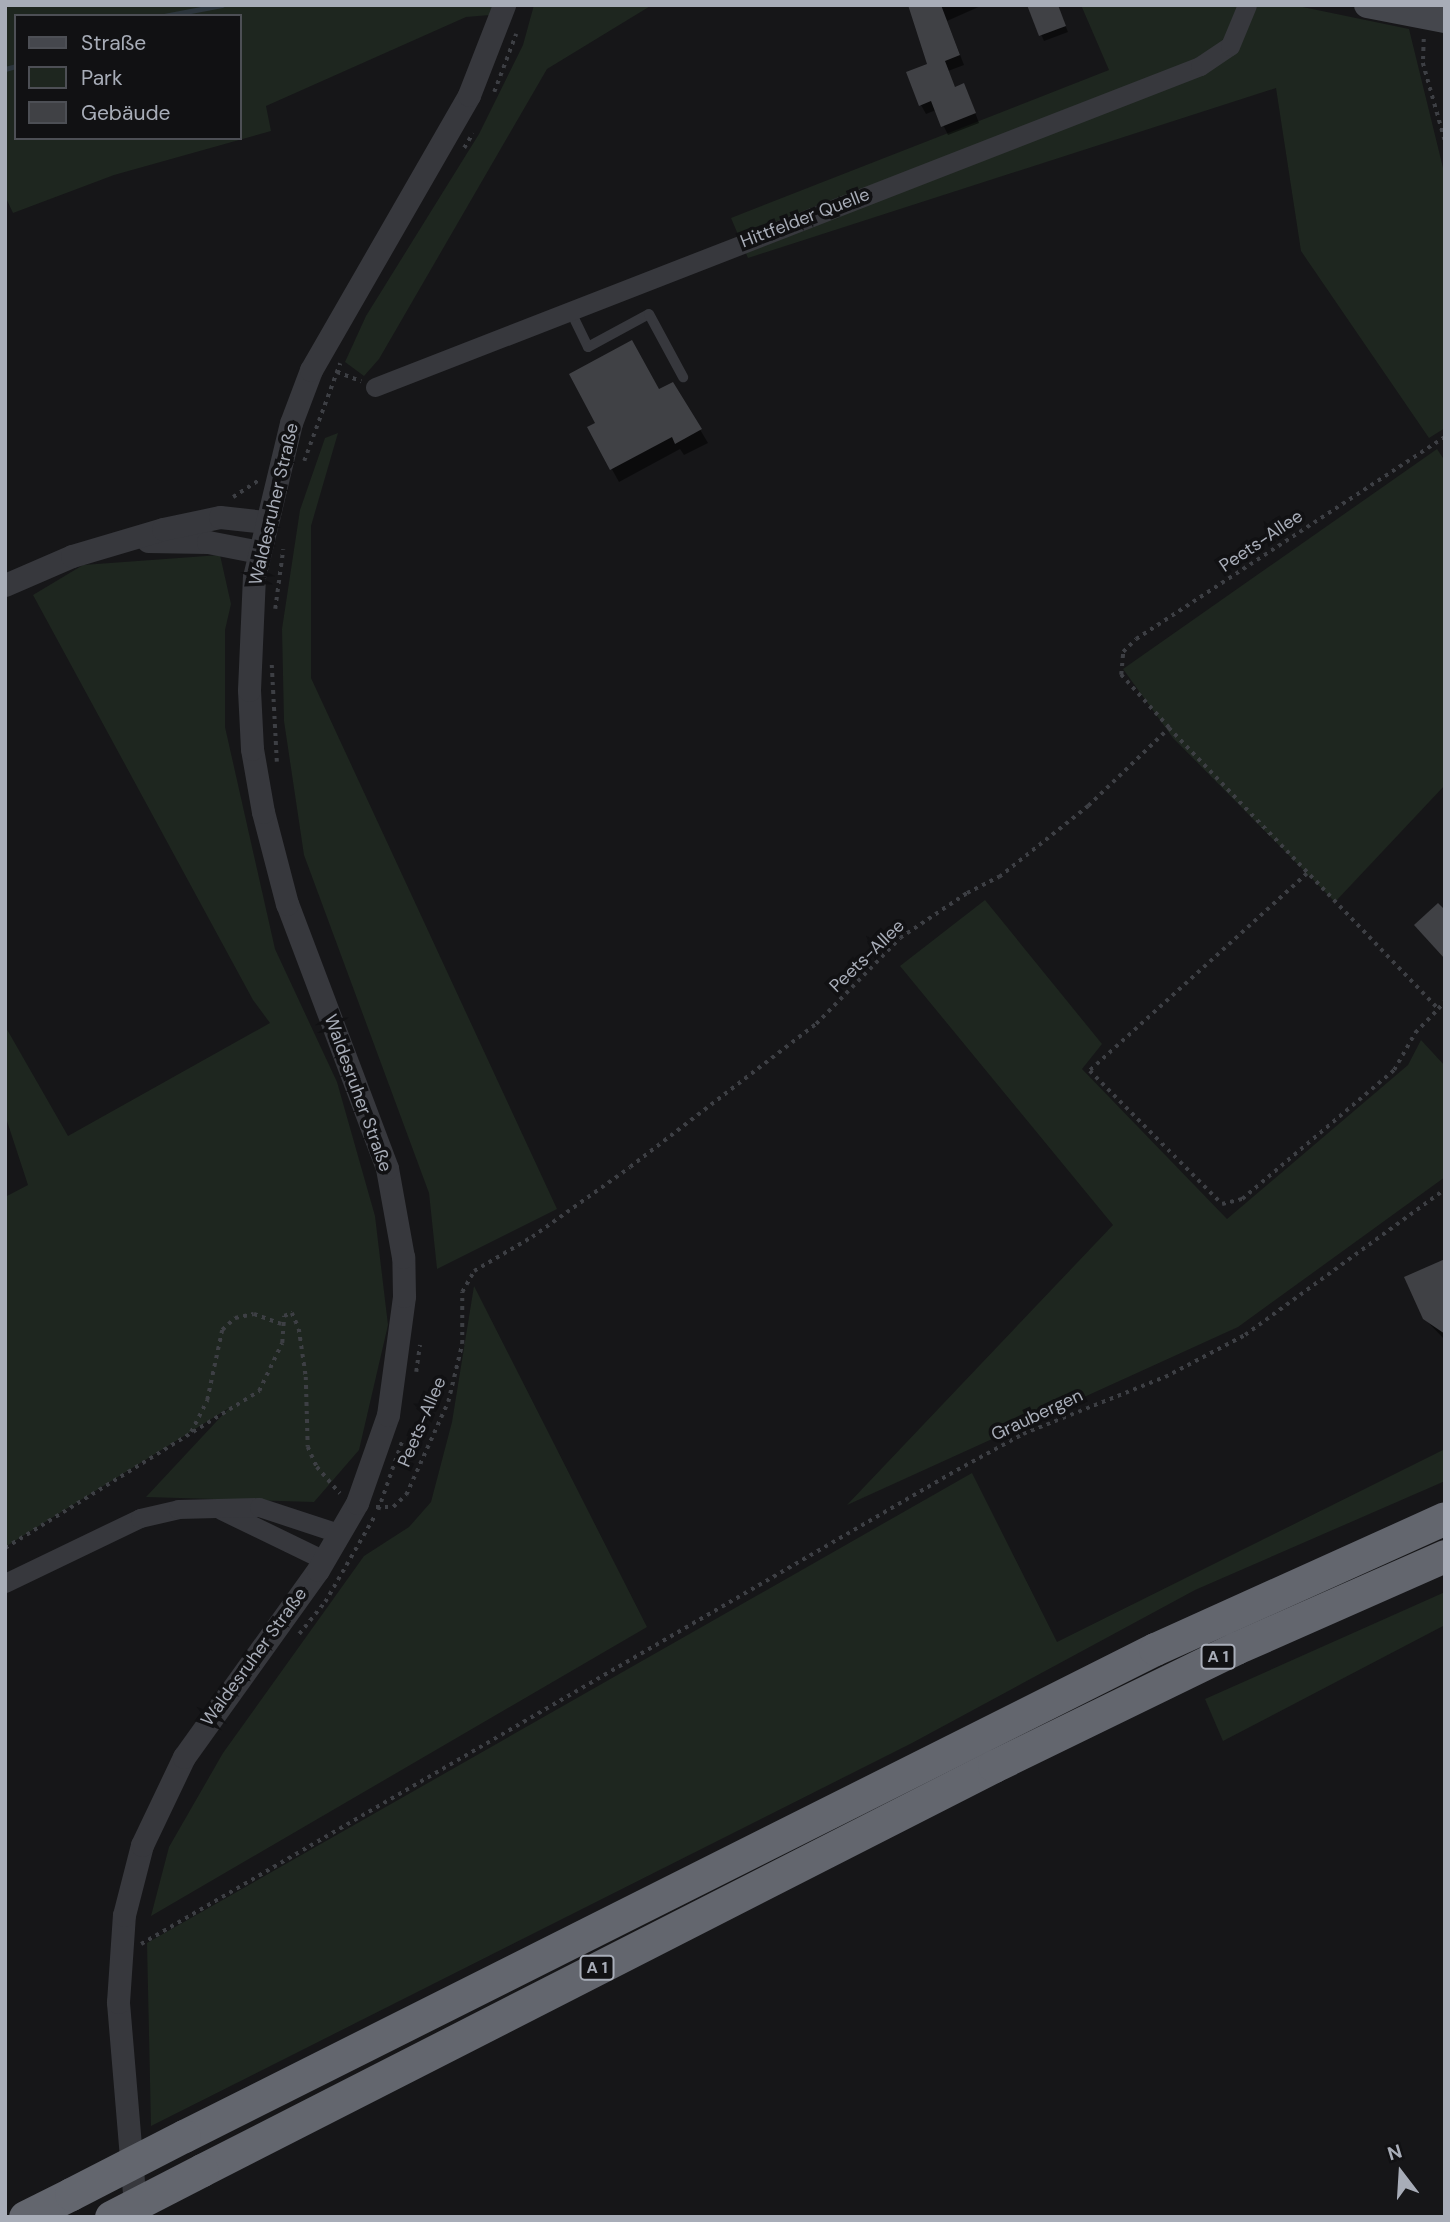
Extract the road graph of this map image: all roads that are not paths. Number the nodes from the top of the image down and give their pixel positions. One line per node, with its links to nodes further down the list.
1 (504, 5): 8 (street, Waldesruher Straße)
2 (1247, 5): 5 (street, Hittfelder Quelle)
3 (1367, 5): 4 (main road)
4 (1431, 14)
5 (569, 309): 6 (lane); 7 (street, Hittfelder Quelle)
6 (683, 377)
7 (376, 387)
8 (265, 522): 9 (street); 10 (street, Waldesruher Straße)
9 (138, 540): 10 (street); 11 (street)
10 (259, 552): 14 (street, Waldesruher Straße)
11 (5, 585)
12 (216, 1509): 14 (street); 16 (street); 17 (street)
13 (1445, 1518): 18 (highway, A 1, bridge)
14 (341, 1534): 16 (street, Waldesruher Straße)
15 (1445, 1556): 19 (highway, A 1, bridge)
16 (324, 1560): 20 (street, Waldesruher Straße)
17 (5, 1583)
18 (25, 2217)
19 (111, 2217)
20 (136, 2217)

